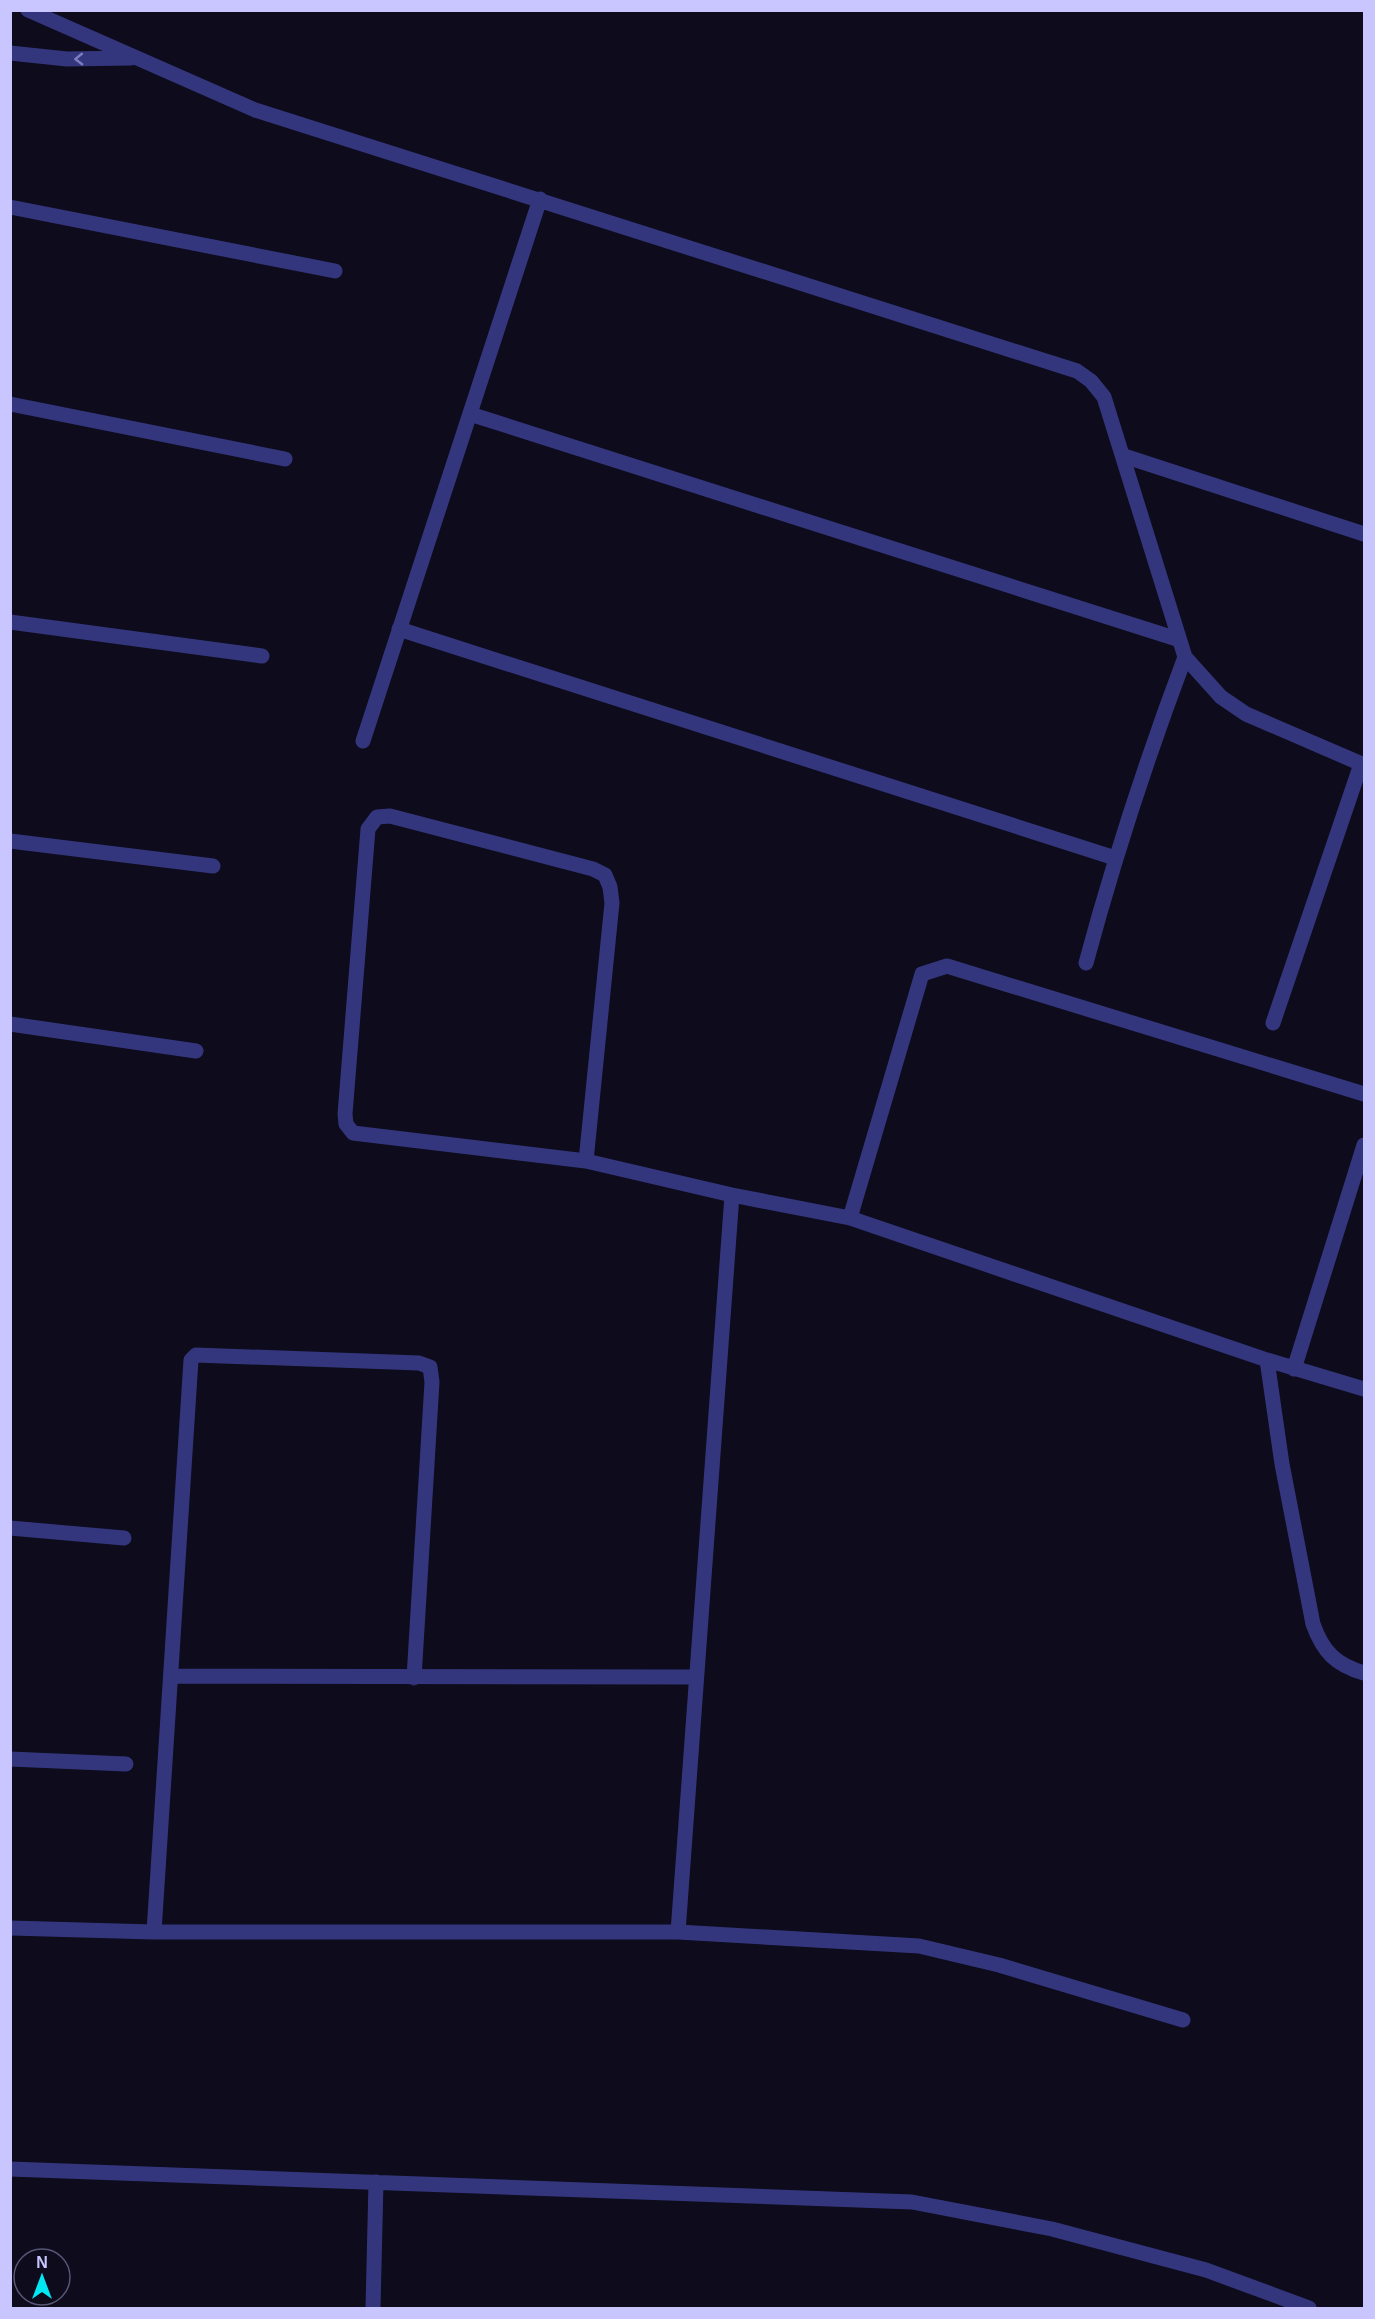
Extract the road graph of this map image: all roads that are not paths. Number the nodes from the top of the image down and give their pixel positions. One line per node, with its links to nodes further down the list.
1 (28, 10): 3 (street)
2 (10, 53): 3 (street, one-way to 2)
3 (138, 58): 4 (street)
4 (540, 199): 8 (street); 9 (street)
5 (10, 207): 6 (street)
6 (335, 271)
7 (10, 404): 10 (street)
8 (470, 414): 13 (street); 14 (street)
9 (1124, 456): 11 (street); 14 (street)
10 (285, 459)
11 (1365, 534)
12 (10, 622): 15 (street)
13 (399, 629): 17 (street); 20 (street)
14 (1177, 639): 16 (street)
15 (262, 656)
16 (1185, 657): 18 (street); 20 (street)
17 (363, 741)
18 (1363, 764): 23 (street)
19 (10, 841): 21 (street)
20 (1114, 858): 22 (street)
21 (213, 866)
22 (1086, 963)
23 (1273, 1023)
24 (10, 1024): 25 (street)
25 (196, 1051)
26 (1365, 1094): 30 (street)
27 (1365, 1145): 32 (street)
28 (586, 1161): 28 (street); 29 (street)
29 (732, 1195): 30 (street); 38 (street)
30 (850, 1218): 31 (street)
31 (1267, 1360): 32 (street); 36 (street)
32 (1294, 1369): 33 (street)
33 (1365, 1389)
34 (10, 1528): 35 (street)
35 (124, 1538)
36 (1365, 1673)
37 (172, 1676): 39 (street); 39 (street); 43 (street)
38 (695, 1677): 39 (street); 44 (street)
39 (414, 1678)
40 (10, 1759): 41 (street)
41 (126, 1764)
42 (10, 1928): 43 (street)
43 (154, 1932): 44 (street)
44 (678, 1932): 45 (street)
45 (1183, 2020)
46 (10, 2169): 47 (street)
47 (376, 2182): 48 (street); 49 (street)
48 (373, 2308)
49 (1309, 2308)

